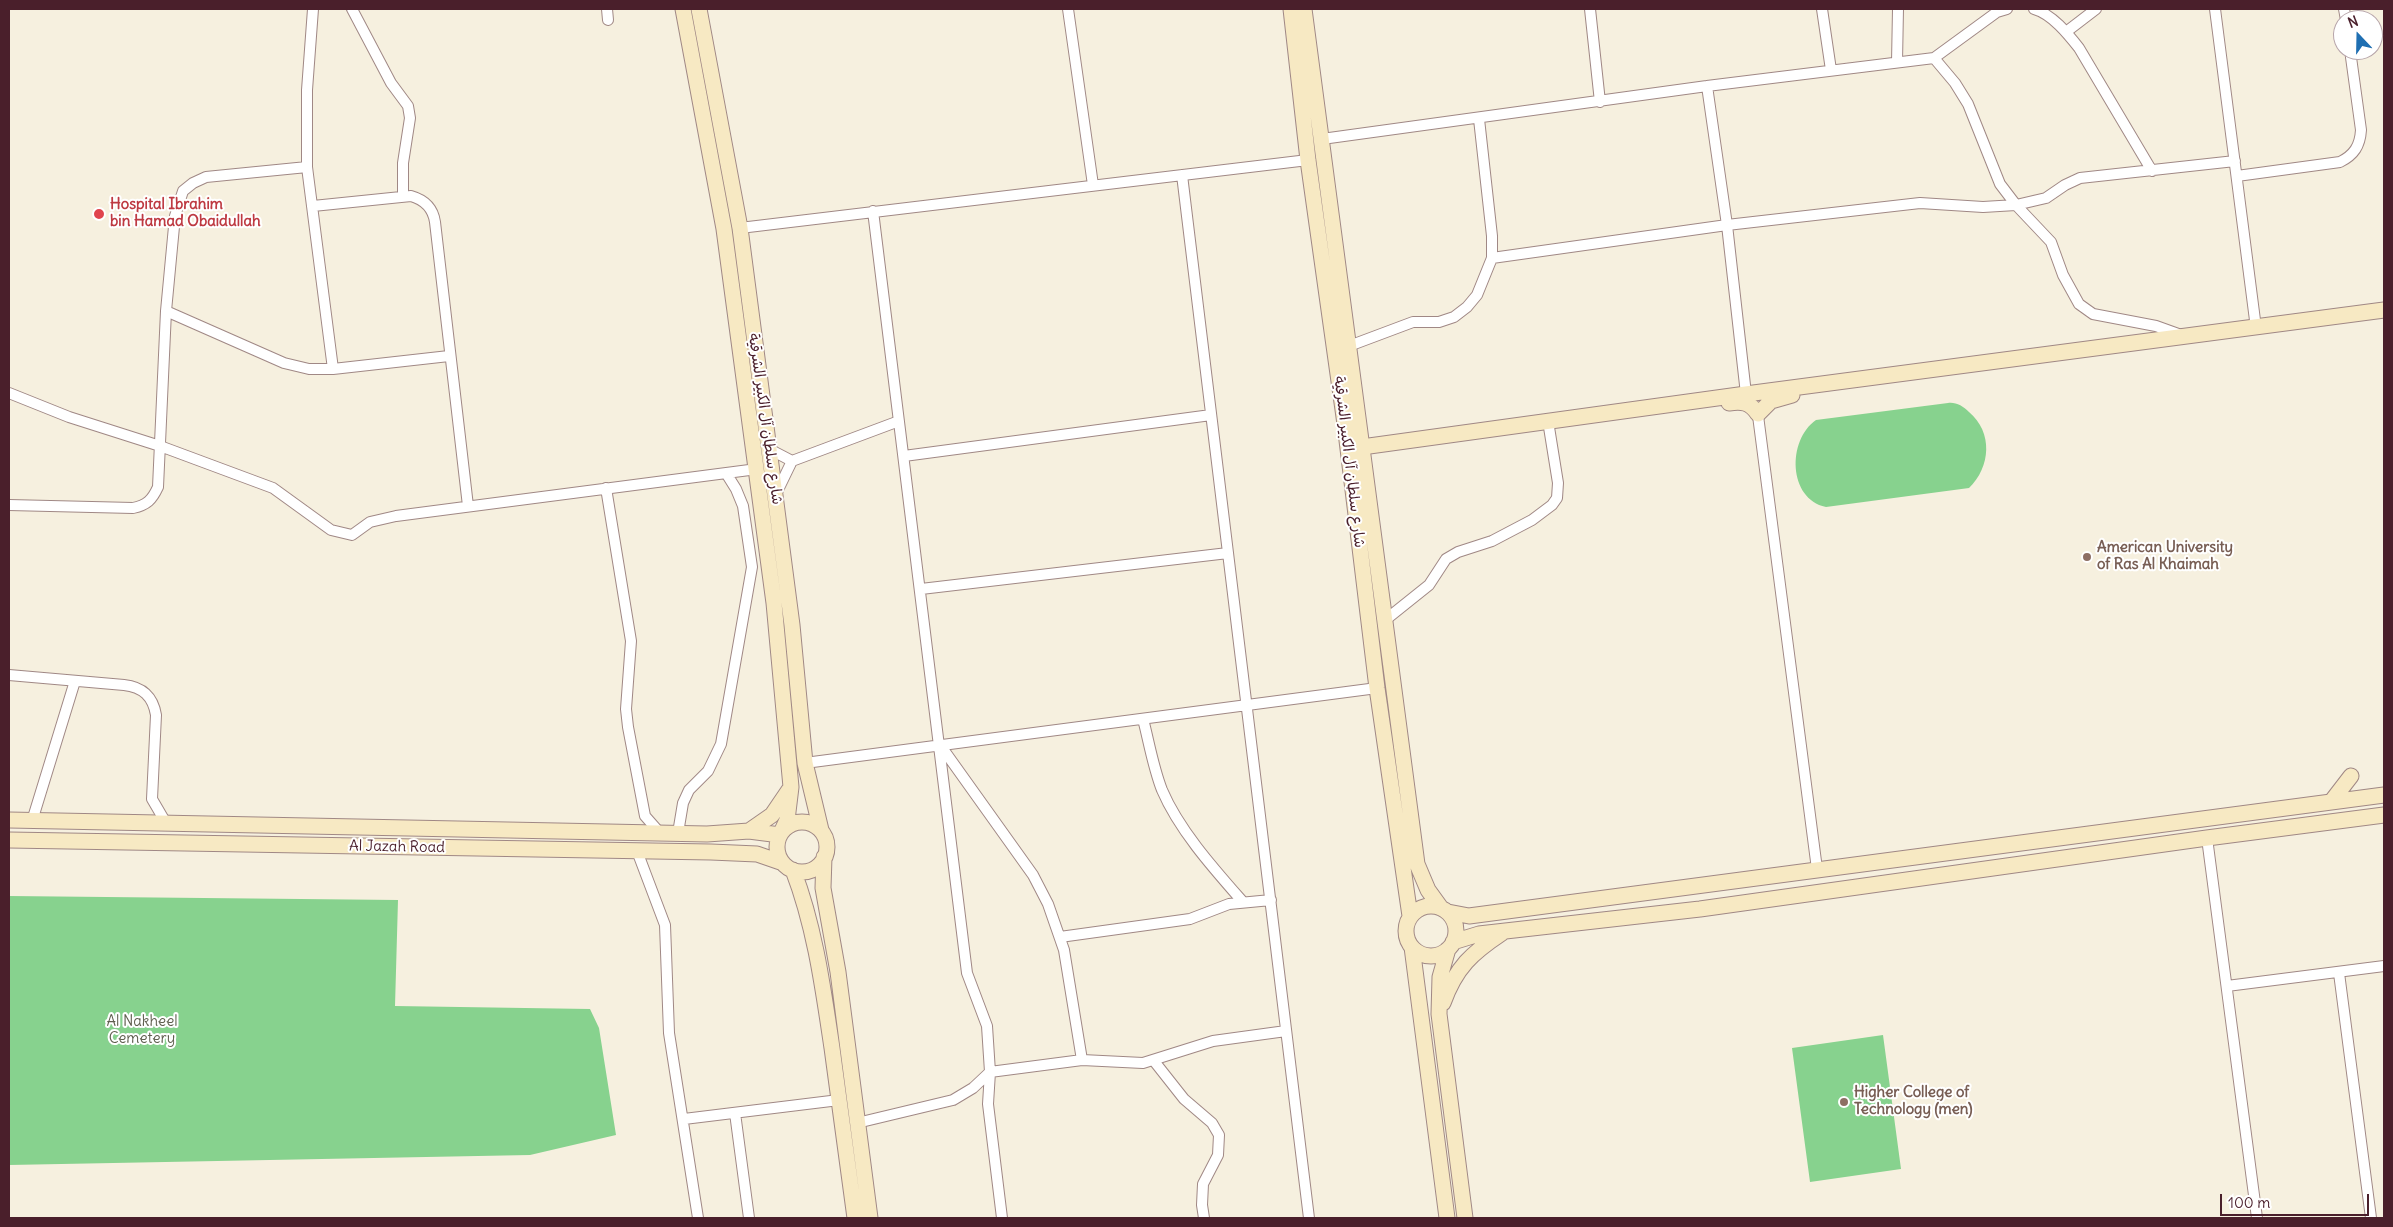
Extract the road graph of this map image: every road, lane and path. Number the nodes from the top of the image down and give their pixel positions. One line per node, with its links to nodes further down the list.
1 (314, 9): 28 (street)
2 (352, 9): 33 (street)
3 (607, 9): 16 (street)
4 (683, 9): 60 (main road, شارع سلطان آل الكبير الشرقية)
5 (698, 9): 38 (main road, شارع سلطان آل الكبير الشرقية)
6 (1068, 9): 32 (street)
7 (1291, 9): 26 (main road, شارع سلطان آل الكبير الشرقية)
8 (1304, 9): 25 (main road, شارع سلطان آل الكبير الشرقية)
9 (1590, 9): 23 (street)
10 (1822, 9): 21 (street)
11 (1898, 9): 20 (street)
12 (2008, 9): 18 (street)
13 (2034, 9): 17 (street)
14 (2096, 9): 17 (street)
15 (2215, 9): 27 (street)
16 (608, 20)
17 (2066, 32): 29 (street)
18 (1934, 58): 20 (street); 34 (street)
19 (2351, 60): 31 (street)
20 (1897, 62): 21 (street)
21 (1831, 70): 22 (street)
22 (1707, 86): 23 (street); 37 (street)
23 (1600, 102): 24 (street)
24 (1479, 119): 25 (street); 39 (street)
25 (1322, 139): 44 (main road, شارع سلطان آل الكبير الشرقية)
26 (1308, 160): 30 (street); 71 (main road, شارع سلطان آل الكبير الشرقية)
27 (2234, 161): 29 (street); 31 (street)
28 (307, 167): 35 (street); 40 (street)
29 (2152, 170): 34 (street)
30 (1182, 174): 32 (street); 52 (street)
31 (2236, 176): 42 (street)
32 (1093, 185): 36 (street)
33 (403, 196): 35 (street); 45 (street)
34 (2016, 205): 37 (street); 43 (street)
35 (313, 206): 46 (street)
36 (873, 211): 38 (street); 53 (street)
37 (1726, 224): 39 (street); 49 (street)
38 (740, 228): 57 (main road, شارع سلطان آل الكبير الشرقية)
39 (1492, 258): 44 (street)
40 (166, 310): 46 (street); 55 (street)
41 (2384, 310): 42 (main road)
42 (2256, 328): 43 (main road)
43 (2187, 337): 47 (main road)
44 (1349, 346): 56 (main road, شارع سلطان آل الكبير الشرقية)
45 (449, 356): 46 (street); 65 (street)
46 (333, 369)
47 (1831, 383): 49 (main road); 51 (main road)
48 (9, 393): 55 (street)
49 (1750, 393): 50 (main road); 51 (street)
50 (1697, 400): 51 (main road); 54 (main road)
51 (1758, 414): 98 (street)
52 (1211, 415): 58 (street); 66 (street)
53 (900, 421): 58 (street); 59 (street)
54 (1548, 421): 56 (main road); 68 (street)
55 (160, 446): 64 (street); 65 (street)
56 (1362, 447): 68 (main road, شارع سلطان آل الكبير الشرقية)
57 (769, 449): 59 (street); 63 (main road, شارع سلطان آل الكبير الشرقية)
58 (904, 456): 67 (street)
59 (792, 461): 63 (street)
60 (757, 469): 61 (street); 77 (main road, شارع سلطان آل الكبير الشرقية)
61 (726, 473): 62 (street); 90 (street)
62 (606, 488): 65 (street); 81 (street)
63 (776, 496): 75 (main road, شارع سلطان آل الكبير الشرقية)
64 (9, 505)
65 (468, 506)
66 (1228, 553): 67 (street); 72 (street)
67 (921, 589): 74 (street)
68 (1384, 621): 101 (main road, شارع سلطان آل الكبير الشرقية)
69 (9, 675): 70 (street)
70 (75, 681): 83 (street); 84 (street)
71 (1377, 688): 72 (street); 102 (main road, شارع سلطان آل الكبير الشرقية)
72 (1247, 706): 73 (street); 99 (street)
73 (1143, 719): 74 (street); 100 (street)
74 (941, 746): 75 (street); 104 (street); 114 (street)
75 (805, 763): 86 (main road, شارع سلطان آل الكبير الشرقية)
76 (2351, 776): 79 (main road)
77 (791, 787): 87 (main road); 91 (main road, شارع سلطان آل الكبير الشرقية)
78 (2384, 795): 79 (main road)
79 (2330, 802): 98 (main road)
80 (2384, 815): 92 (main road)
81 (645, 816): 88 (street); 89 (street)
82 (9, 820): 83 (main road, Al Jazah Road)
83 (32, 821): 84 (main road, Al Jazah Road)
84 (166, 823): 85 (main road, Al Jazah Road)
85 (453, 829): 88 (main road, Al Jazah Road); 94 (main road)
86 (821, 830): 91 (main road); 96 (main road)
87 (750, 831): 90 (main road, Al Jazah Road); 91 (main road, Al Jazah Road)
88 (633, 832): 89 (main road, Al Jazah Road)
89 (660, 833): 90 (main road, Al Jazah Road)
90 (678, 833)
91 (780, 836): 97 (main road)
92 (2207, 838): 103 (main road); 109 (street)
93 (9, 840): 94 (main road, Al Jazah Road)
94 (360, 846): 95 (main road, Al Jazah Road)
95 (637, 851): 97 (main road, Al Jazah Road); 117 (street)
96 (824, 857): 97 (main road); 118 (main road)
97 (788, 866): 115 (main road)
98 (1817, 869): 101 (main road)
99 (1270, 900): 100 (street); 111 (street)
100 (1243, 902): 104 (street)
101 (1445, 910): 102 (main road); 105 (main road)
102 (1410, 916): 106 (main road)
103 (1505, 931): 105 (main road); 110 (main road)
104 (1060, 937): 112 (street)
105 (1451, 945): 106 (main road); 110 (main road)
106 (1412, 947): 126 (main road)
107 (2384, 966): 108 (street)
108 (2339, 973): 109 (street); 129 (street)
109 (2227, 986): 128 (street)
110 (1439, 1014): 127 (main road)
111 (1286, 1031): 113 (street); 125 (street)
112 (1082, 1060): 113 (street); 114 (street)
113 (1154, 1061): 124 (street)
114 (990, 1072): 118 (street); 123 (street)
115 (839, 1100): 116 (street); 121 (main road)
116 (734, 1113): 117 (street); 120 (street)
117 (684, 1119): 119 (street)
118 (857, 1123): 122 (main road)
119 (698, 1218)
120 (749, 1218)
121 (855, 1218)
122 (870, 1218)
123 (1002, 1218)
124 (1204, 1218)
125 (1309, 1218)
126 (1447, 1218)
127 (1465, 1218)
128 (2257, 1218)
129 (2372, 1218)

